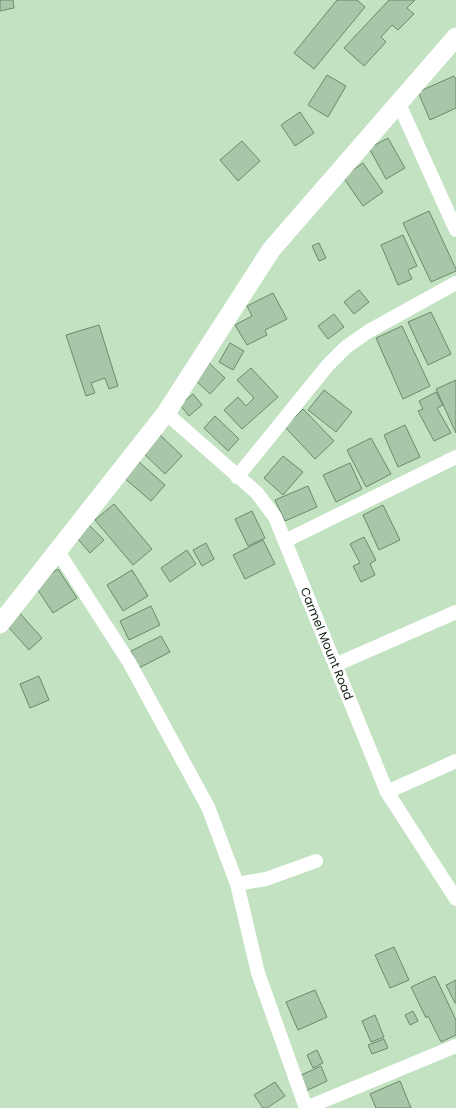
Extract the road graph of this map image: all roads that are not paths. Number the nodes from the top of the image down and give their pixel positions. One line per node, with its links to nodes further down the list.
1 (456, 37): 2 (street)
2 (399, 104): 3 (street); 5 (street)
3 (456, 230)
4 (456, 284): 7 (street)
5 (166, 413): 7 (street, Carmel Mount Road); 9 (street)
6 (456, 457): 8 (street)
7 (237, 477): 8 (street, Carmel Mount Road)
8 (285, 541): 12 (street, Carmel Mount Road)
9 (58, 550): 11 (street); 16 (street)
10 (456, 612): 12 (street)
11 (0, 624)
12 (335, 665): 14 (street, Carmel Mount Road)
13 (456, 761): 14 (street)
14 (387, 792): 17 (street, Carmel Mount Road)
15 (316, 861): 16 (street)
16 (237, 884): 19 (street)
17 (456, 899)
18 (456, 1046): 19 (street)
19 (306, 1108)

